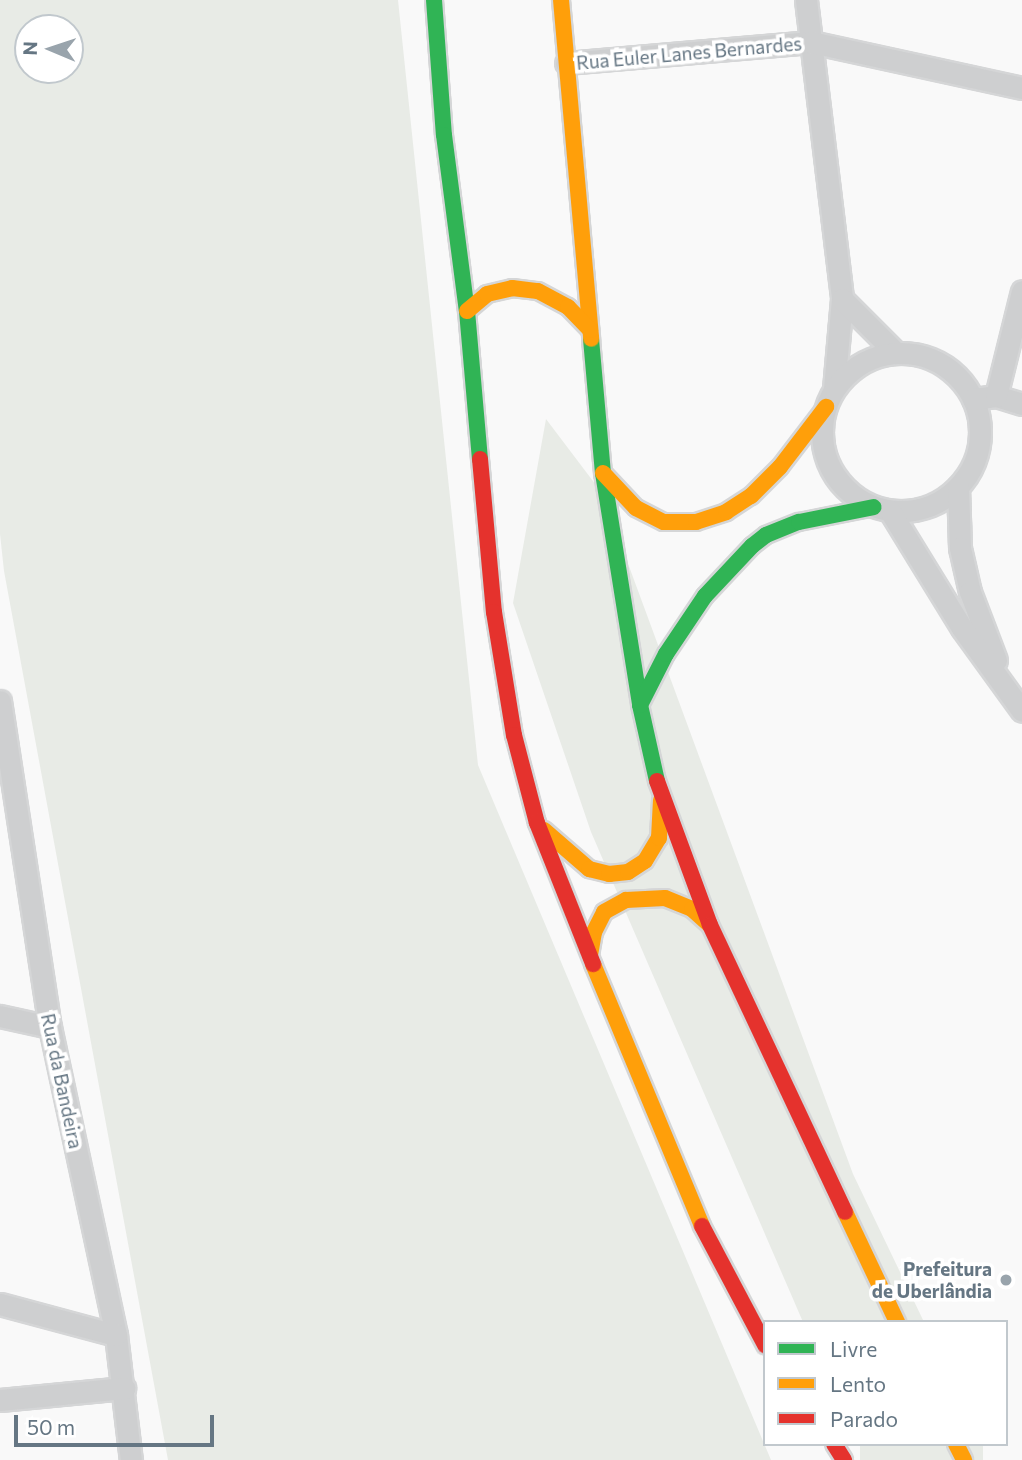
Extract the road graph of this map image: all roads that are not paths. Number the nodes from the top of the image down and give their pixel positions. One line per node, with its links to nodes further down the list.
1 (433, 0): 9 (main road)
2 (561, 0): 5 (main road)
3 (806, 0): 4 (street)
4 (811, 42): 5 (street, Rua Euler Lanes Bernardes); 6 (street, Rua Euler Lanes Bernardes); 8 (street)
5 (566, 64): 10 (main road)
6 (1022, 89)
7 (1022, 291): 12 (street)
8 (842, 299): 11 (street); 13 (street)
9 (467, 312): 10 (main road); 26 (main road)
10 (590, 330): 16 (main road)
11 (896, 353): 13 (street); 14 (street)
12 (996, 396): 14 (street); 15 (street)
13 (830, 398): 16 (main road); 18 (street)
14 (973, 399): 17 (street)
15 (1022, 404)
16 (603, 473): 21 (main road)
17 (958, 487): 18 (street); 19 (street)
18 (882, 509): 19 (street); 21 (main road)
19 (1006, 685): 22 (street)
20 (0, 701): 25 (street, Rua da Bandeira)
21 (640, 705): 24 (main road)
22 (1022, 711)
23 (0, 792): 25 (street)
24 (662, 797): 26 (main road); 27 (main road)
25 (15, 813): 30 (street, Rua da Bandeira)
26 (537, 823): 28 (main road)
27 (710, 925): 28 (main road); 32 (main road)
28 (590, 955): 34 (main road)
29 (0, 1016): 30 (street)
30 (50, 1027): 33 (street, Rua da Bandeira)
31 (0, 1304): 33 (street)
32 (896, 1320)
33 (116, 1335): 35 (street, Rua da Bandeira)
34 (763, 1341)
35 (124, 1388): 36 (street); 37 (street, Rua da Bandeira)
36 (0, 1400)
37 (131, 1460)

